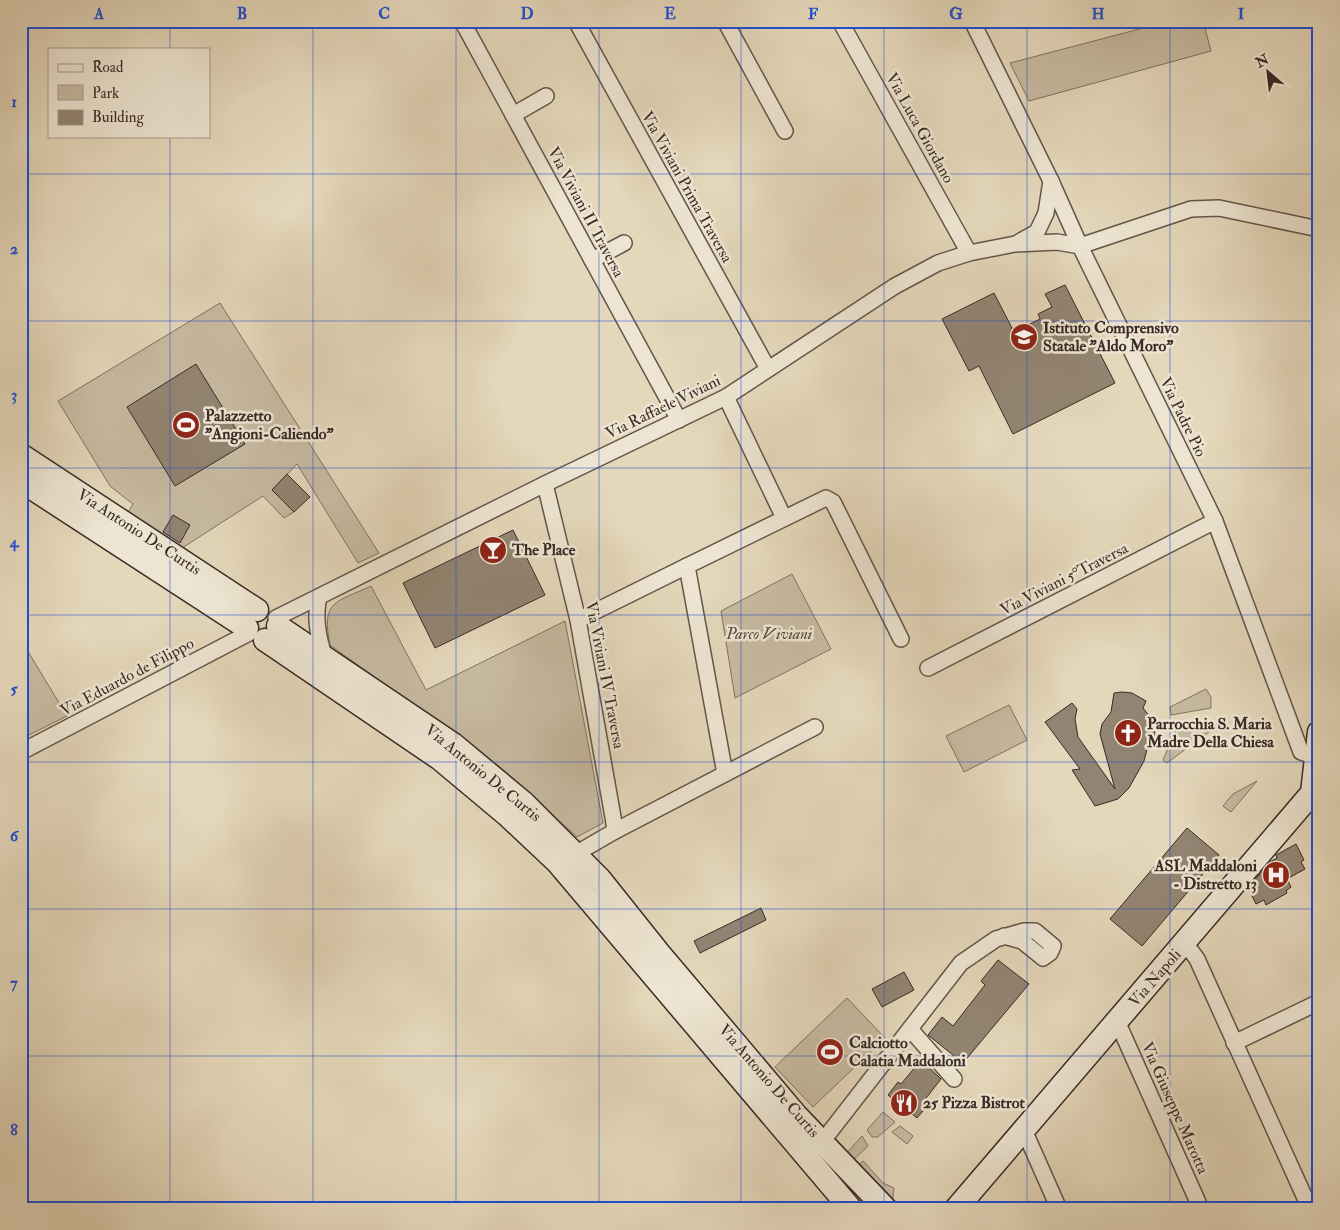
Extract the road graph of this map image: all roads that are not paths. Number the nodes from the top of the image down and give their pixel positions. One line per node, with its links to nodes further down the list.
1 (462, 21): 7 (street, Via Viviani II Traversa)
2 (576, 21): 16 (street, Via Viviani Prima Traversa)
3 (725, 21): 8 (street)
4 (840, 21): 14 (street, Via Luca Giordano)
5 (972, 21): 9 (street, Via Padre Pio)
6 (546, 96): 7 (street)
7 (513, 115): 15 (street, Via Viviani II Traversa)
8 (785, 130)
9 (1051, 180): 12 (street, Via Raffaele Viviani); 13 (street, Via Padre Pio)
10 (1319, 229): 13 (street, Via Raffaele Viviani)
11 (624, 243): 15 (street)
12 (1016, 244): 13 (street, Via Raffaele Viviani); 14 (street, Via Raffaele Viviani)
13 (1080, 246): 23 (street, Via Padre Pio)
14 (969, 253): 16 (street, Via Raffaele Viviani)
15 (592, 260): 18 (street, Via Viviani II Traversa)
16 (768, 369): 17 (street, Via Raffaele Viviani)
17 (726, 397): 18 (street, Via Raffaele Viviani); 22 (street)
18 (679, 420): 21 (street, Via Raffaele Viviani)
19 (21, 455): 27 (street, Via Antonio De Curtis)
20 (21, 481): 27 (street, Via Antonio De Curtis)
21 (545, 484): 25 (street, Via Raffaele Viviani); 26 (street, Via Viviani IV Traversa)
22 (784, 518): 24 (street); 28 (street)
23 (1215, 521): 30 (street, Via Viviani 5°Traversa); 33 (street, Via Padre Pio)
24 (687, 566): 26 (street); 37 (street)
25 (319, 597): 27 (street, Via Raffaele Viviani); 29 (street)
26 (578, 620): 39 (street, Via Viviani IV Traversa)
27 (262, 626): 29 (street, Via Antonio De Curtis); 35 (street, Via Eduardo de Filippo); 43 (street, Via Antonio De Curtis)
28 (901, 639)
29 (325, 658): 40 (street, Via Antonio De Curtis)
30 (928, 668)
31 (1319, 721): 33 (street)
32 (815, 727): 37 (street)
33 (1292, 727): 36 (street, Via Padre Pio)
34 (1319, 732): 36 (street, Via Napoli)
35 (21, 752)
36 (1316, 757): 38 (street, Via Napoli)
37 (725, 774): 39 (street)
38 (1315, 799): 42 (street, Via Napoli)
39 (615, 831): 40 (street)
40 (577, 853): 43 (street, Via Antonio De Curtis)
41 (1004, 936): 46 (street)
42 (1185, 943): 45 (street, Via Napoli); 47 (street)
43 (652, 959): 50 (street, Via Antonio De Curtis); 53 (street, Via Antonio De Curtis)
44 (1319, 1002): 47 (street)
45 (1117, 1021): 49 (street, Via Napoli); 56 (street, Via Giuseppe Marotta)
46 (910, 1029): 48 (street); 50 (street)
47 (1234, 1043): 57 (street)
48 (954, 1079)
49 (1024, 1130): 51 (street, Via Napoli); 55 (street)
50 (822, 1142): 52 (street, Via Antonio De Curtis)
51 (962, 1202): 54 (street)
52 (889, 1208)
53 (850, 1209)
54 (942, 1209)
55 (1059, 1209)
56 (1201, 1209)
57 (1310, 1209)

